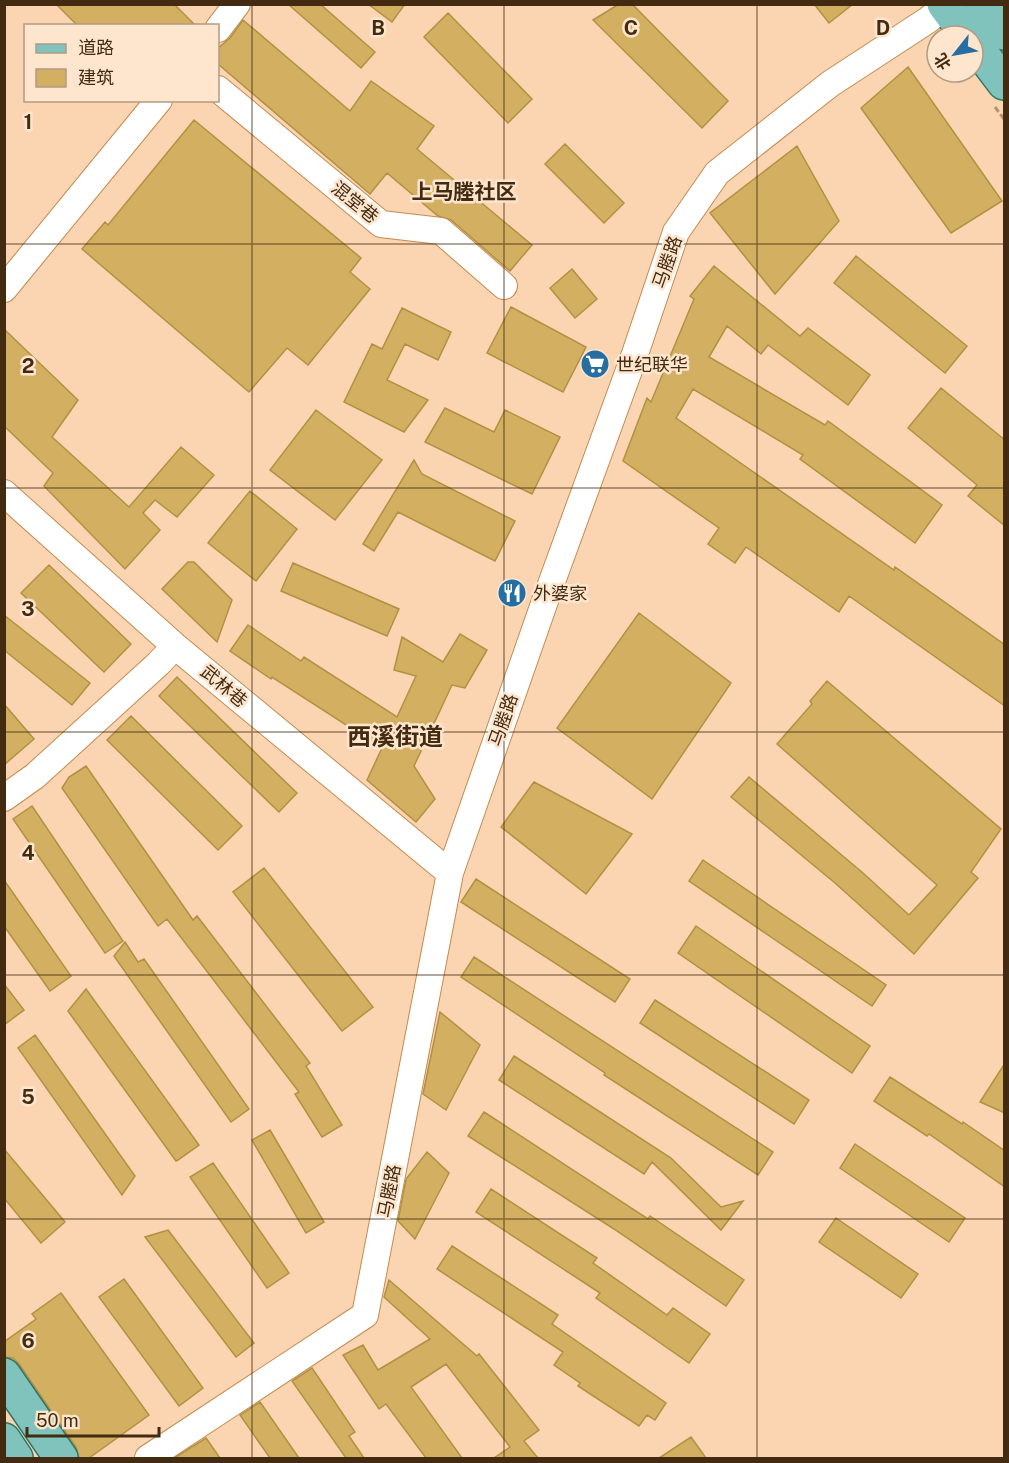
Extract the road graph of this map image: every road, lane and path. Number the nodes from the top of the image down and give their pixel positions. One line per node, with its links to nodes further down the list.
1 (237, 4): 5 (street)
2 (983, 4): 6 (main road)
3 (946, 5): 4 (main road); 16 (street, 马塍路)
4 (959, 24)
5 (219, 28)
6 (1005, 33)
7 (985, 57): 8 (main road)
8 (1005, 83)
9 (219, 90): 11 (street, 混堂巷)
10 (157, 102): 12 (street)
11 (504, 286)
12 (4, 289)
13 (4, 493): 14 (street, 武林巷)
14 (175, 646): 15 (street); 16 (street, 武林巷)
15 (4, 798)
16 (450, 873): 21 (street, 马塍路)
17 (4, 1375): 20 (main road)
18 (4, 1440): 19 (main road)
19 (16, 1458)
20 (61, 1458)
21 (148, 1458)

